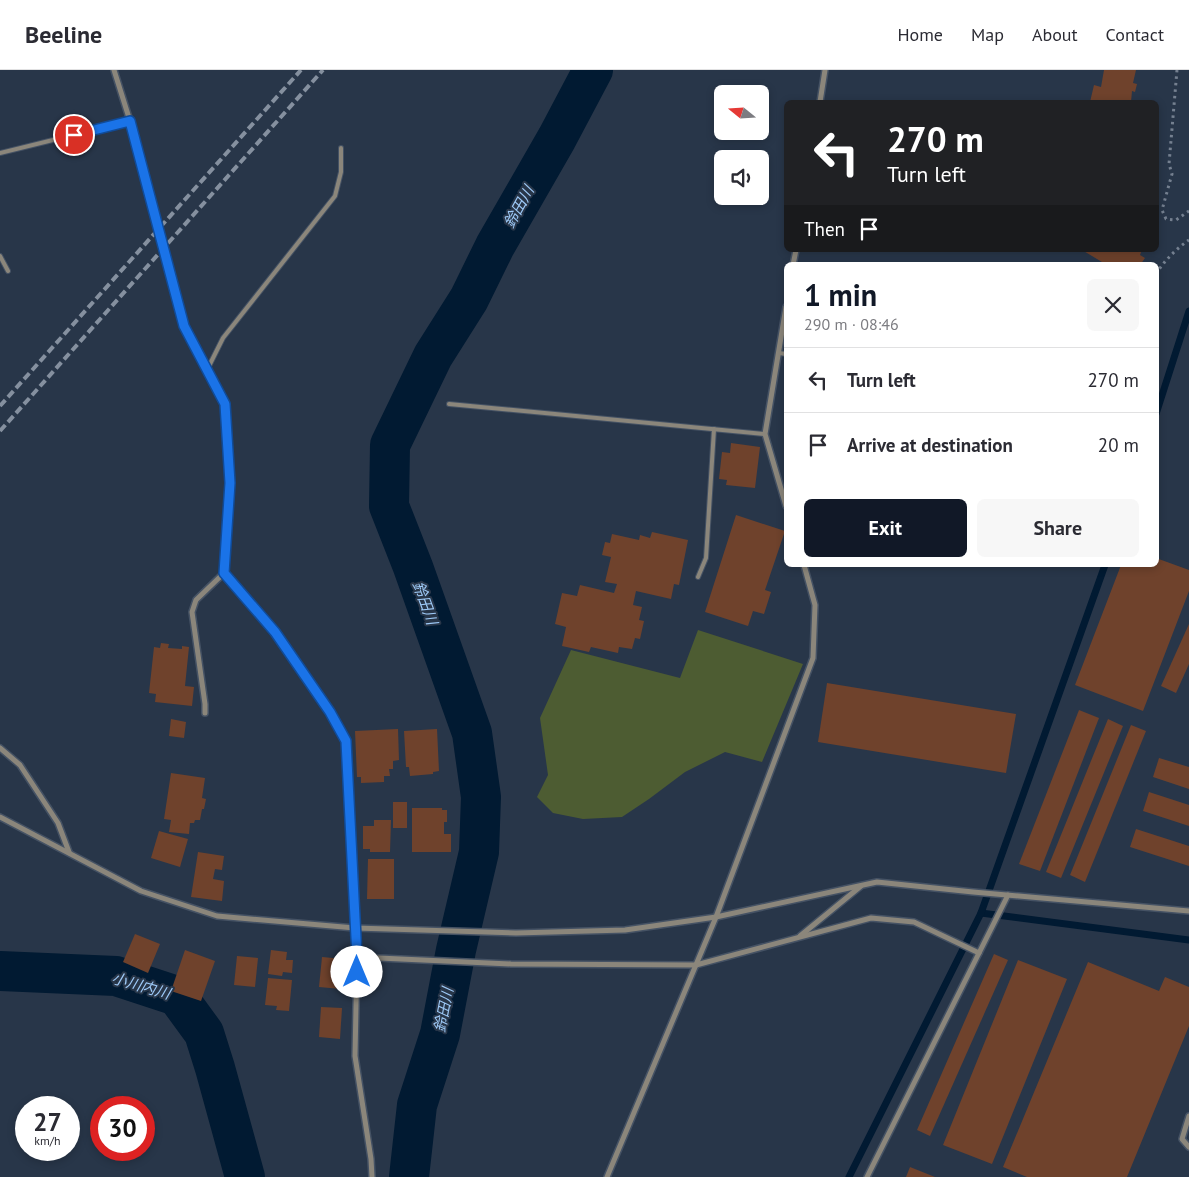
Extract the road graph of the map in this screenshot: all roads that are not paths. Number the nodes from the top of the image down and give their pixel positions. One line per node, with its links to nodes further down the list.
1 (114, 70): 4 (street)
2 (825, 70): 3 (street)
3 (820, 100)
4 (130, 121): 6 (lane); 12 (street)
5 (341, 148): 12 (lane)
6 (0, 153)
7 (0, 256): 8 (lane)
8 (8, 271)
9 (784, 320): 10 (street)
10 (779, 352): 11 (lane); 15 (street)
11 (784, 353)
12 (207, 370): 18 (street)
13 (449, 404): 14 (lane)
14 (714, 430): 15 (lane); 19 (lane)
15 (765, 434): 16 (street)
16 (784, 499)
17 (805, 567): 27 (street)
18 (224, 573): 20 (street); 28 (street)
19 (698, 577)
20 (205, 713)
21 (0, 748): 23 (street)
22 (0, 817): 23 (street)
23 (69, 853): 28 (street)
24 (862, 885): 25 (street); 27 (street); 29 (street)
25 (1006, 895): 26 (street); 30 (street)
26 (1189, 911)
27 (716, 917): 28 (street); 32 (street)
28 (355, 928): 31 (street)
29 (798, 938): 30 (street); 32 (street)
30 (978, 952): 37 (street)
31 (357, 957): 32 (street); 35 (street)
32 (696, 965): 36 (street)
33 (1189, 1116): 34 (street)
34 (1189, 1147)
35 (372, 1177)
36 (607, 1177)
37 (867, 1177)

